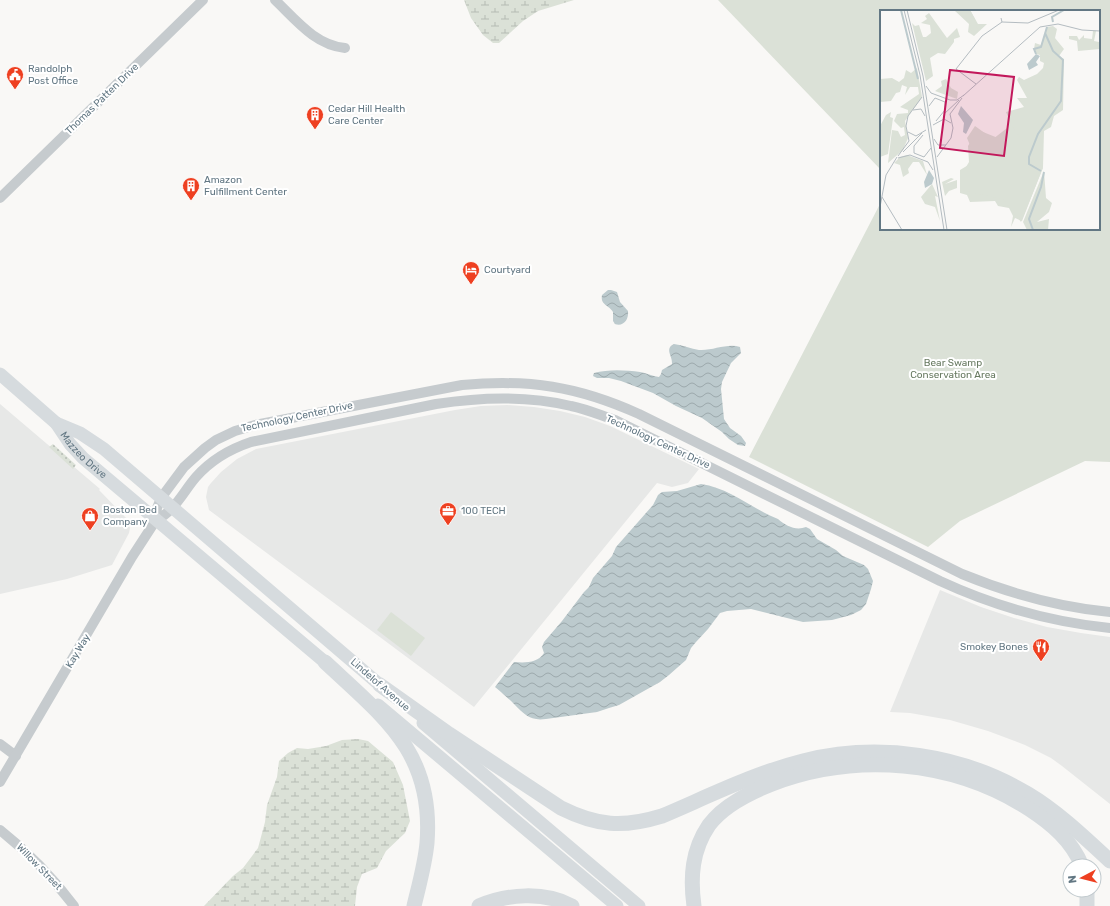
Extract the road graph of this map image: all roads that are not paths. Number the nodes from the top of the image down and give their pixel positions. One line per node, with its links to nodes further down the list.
1 (203, 0): 4 (street, Thomas Patten Drive)
2 (275, 0): 3 (street)
3 (345, 48)
4 (0, 198)
5 (0, 374): 6 (main road, Mazzeo Drive)
6 (56, 423): 7 (main road, Mazzeo Drive); 8 (main road, Mazzeo Drive)
7 (122, 465): 9 (main road, Lindelof Avenue)
8 (114, 484): 11 (main road, Lindelof Avenue)
9 (161, 498): 10 (main road, Lindelof Avenue); 11 (street, Technology Center Drive); 12 (street, Technology Center Drive)
10 (173, 508): 11 (street, Technology Center Drive); 13 (street, Technology Center Drive); 15 (main road, Lindelof Avenue)
11 (156, 520): 14 (main road, Lindelof Avenue); 17 (street, Kay Way)
12 (1110, 612)
13 (1110, 628)
14 (325, 662): 23 (highway); 26 (main road, Lindelof Avenue)
15 (380, 685): 21 (highway); 27 (main road, Lindelof Avenue)
16 (0, 744): 17 (street)
17 (16, 756): 18 (street, Kay Way)
18 (0, 782)
19 (0, 830): 22 (street, Willow Street)
20 (1078, 858): 28 (highway)
21 (1110, 861)
22 (74, 906)
23 (414, 906)
24 (479, 906): 25 (highway)
25 (572, 906)
26 (617, 906)
27 (639, 906)
28 (694, 906)

